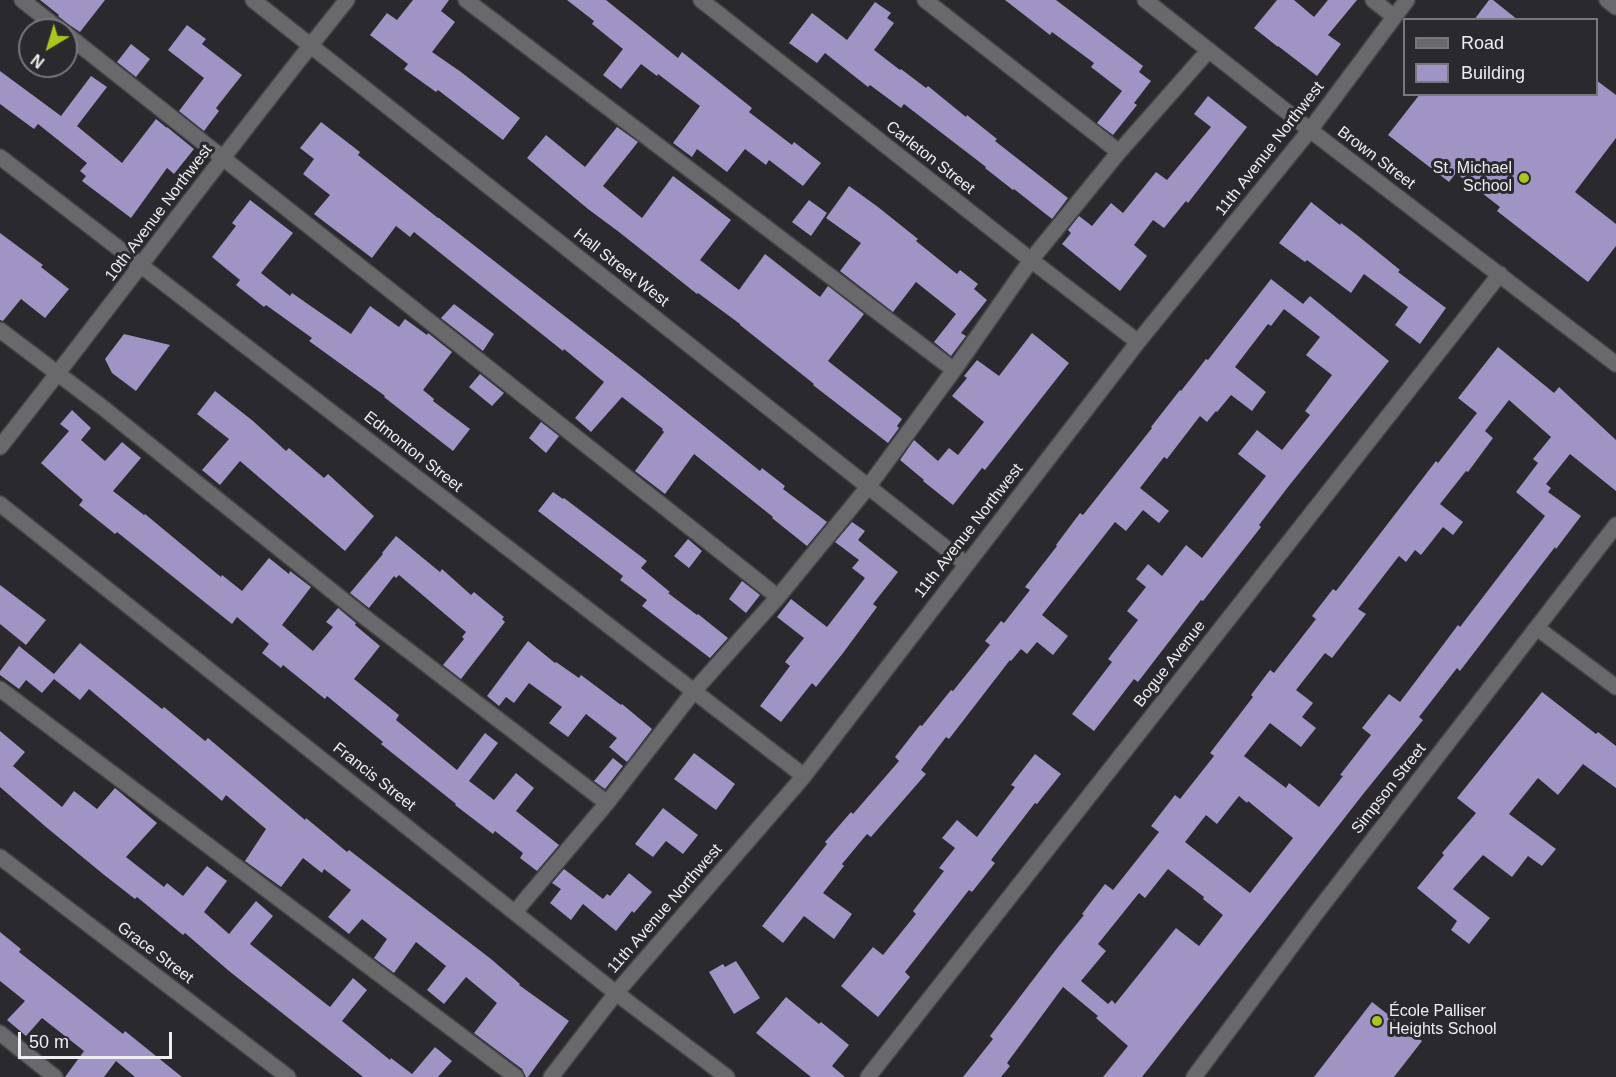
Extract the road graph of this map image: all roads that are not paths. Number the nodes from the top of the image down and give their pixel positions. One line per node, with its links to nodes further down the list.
1 (22, 0): 13 (street)
2 (253, 0): 15 (street, Hall Street West)
3 (347, 0): 15 (street, 10th Avenue Northwest)
4 (466, 0): 27 (street)
5 (701, 0): 21 (street, Carleton Street)
6 (925, 0): 18 (street)
7 (1145, 0): 16 (street, Brown Street)
8 (1372, 0): 12 (street)
9 (1407, 0): 12 (street, 11th Avenue Northwest)
10 (1607, 0): 11 (street)
11 (1616, 7)
12 (1394, 16): 17 (street, 11th Avenue Northwest)
13 (45, 18)
14 (78, 43): 20 (street)
15 (310, 45): 20 (street, 10th Avenue Northwest); 30 (street, Hall Street West)
16 (1209, 50): 17 (street, Brown Street); 18 (street)
17 (1310, 130): 23 (street, Brown Street); 25 (street, 11th Avenue Northwest)
18 (1119, 152): 21 (street)
19 (0, 157): 22 (street, Edmonton Street)
20 (223, 158): 22 (street, 10th Avenue Northwest); 34 (street)
21 (1031, 261): 25 (street, Carleton Street); 27 (street)
22 (141, 266): 28 (street, 10th Avenue Northwest); 38 (street, Edmonton Street)
23 (1500, 274): 26 (street, Brown Street); 50 (street, Bogue Avenue)
24 (0, 330): 28 (street)
25 (1138, 342): 33 (street, 11th Avenue Northwest)
26 (1616, 364)
27 (954, 370): 30 (street)
28 (57, 374): 29 (street, 10th Avenue Northwest); 40 (street)
29 (0, 447)
30 (868, 487): 33 (street, Hall Street West); 34 (street)
31 (0, 504): 42 (street, Francis Street)
32 (1616, 525): 35 (street, Simpson Street)
33 (966, 564): 39 (street, 11th Avenue Northwest)
34 (778, 597): 38 (street)
35 (1537, 628): 36 (street); 51 (street, Simpson Street)
36 (1616, 687)
37 (0, 689): 47 (street)
38 (694, 691): 39 (street, Edmonton Street); 40 (street)
39 (804, 776): 43 (street, 11th Avenue Northwest)
40 (607, 803): 42 (street)
41 (0, 857): 46 (street, Grace Street)
42 (514, 912): 43 (street, Francis Street)
43 (616, 993): 48 (street, 11th Avenue Northwest); 49 (street, Francis Street)
44 (0, 1033): 45 (street)
45 (55, 1077)
46 (288, 1077)
47 (516, 1077)
48 (551, 1077)
49 (727, 1077)
50 (868, 1077)
51 (1194, 1077)

